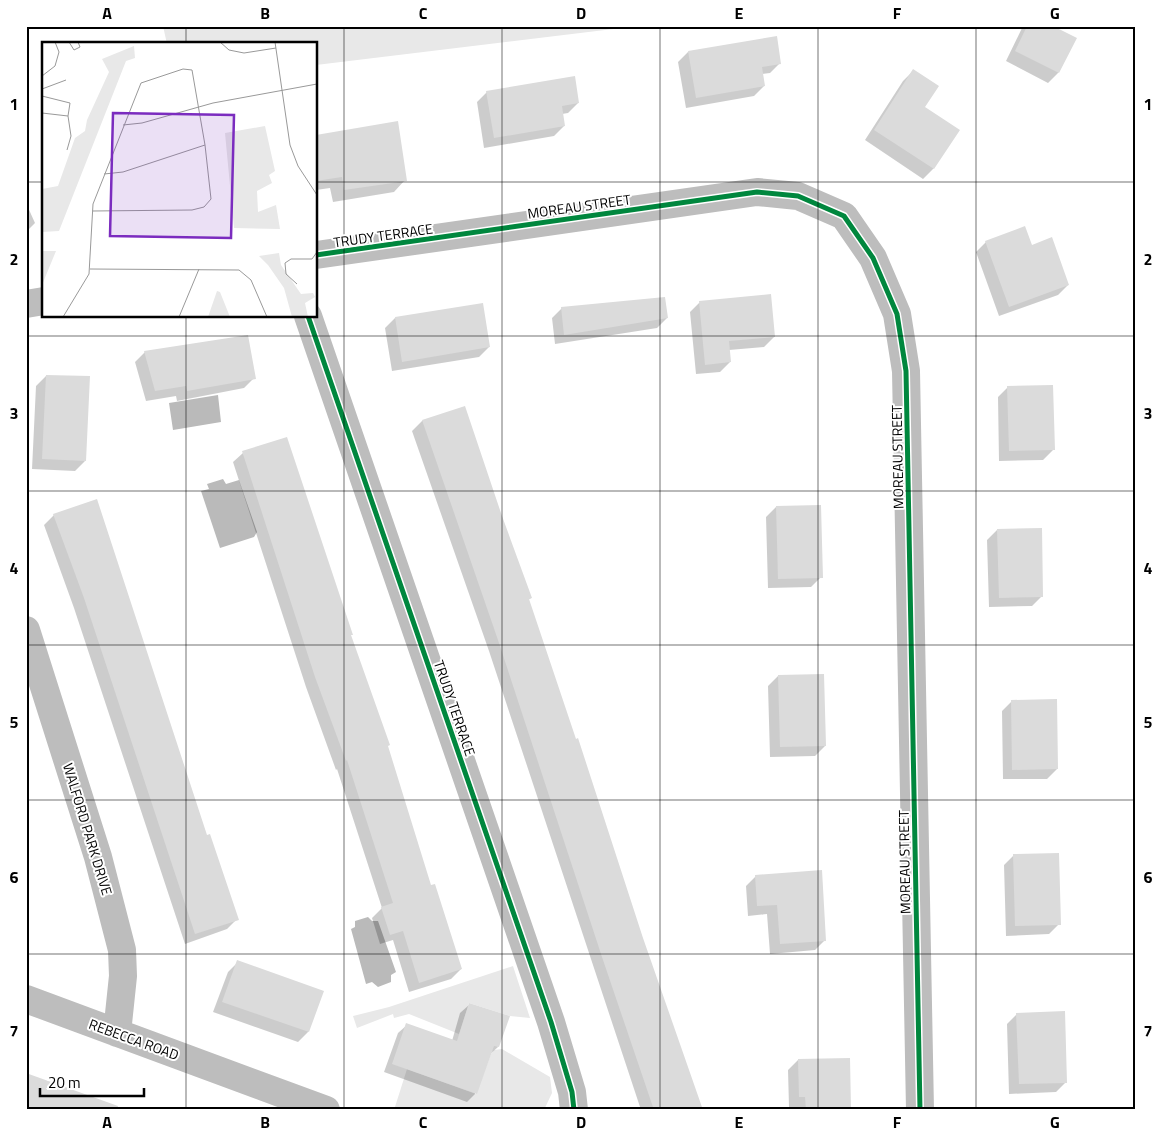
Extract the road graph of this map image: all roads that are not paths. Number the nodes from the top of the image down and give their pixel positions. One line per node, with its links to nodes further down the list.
1 (454, 236): 2 (street, TRUDY TERRACE); 11 (street, MOREAU STREET)
2 (318, 255)
3 (42, 301): 4 (street)
4 (26, 304)
5 (309, 318): 10 (street, TRUDY TERRACE)
6 (26, 630): 8 (street, WALFORD PARK DRIVE)
7 (26, 999): 8 (street, REBECCA ROAD)
8 (117, 1033): 9 (street, REBECCA ROAD)
9 (326, 1110)
10 (574, 1110)
11 (920, 1110)

